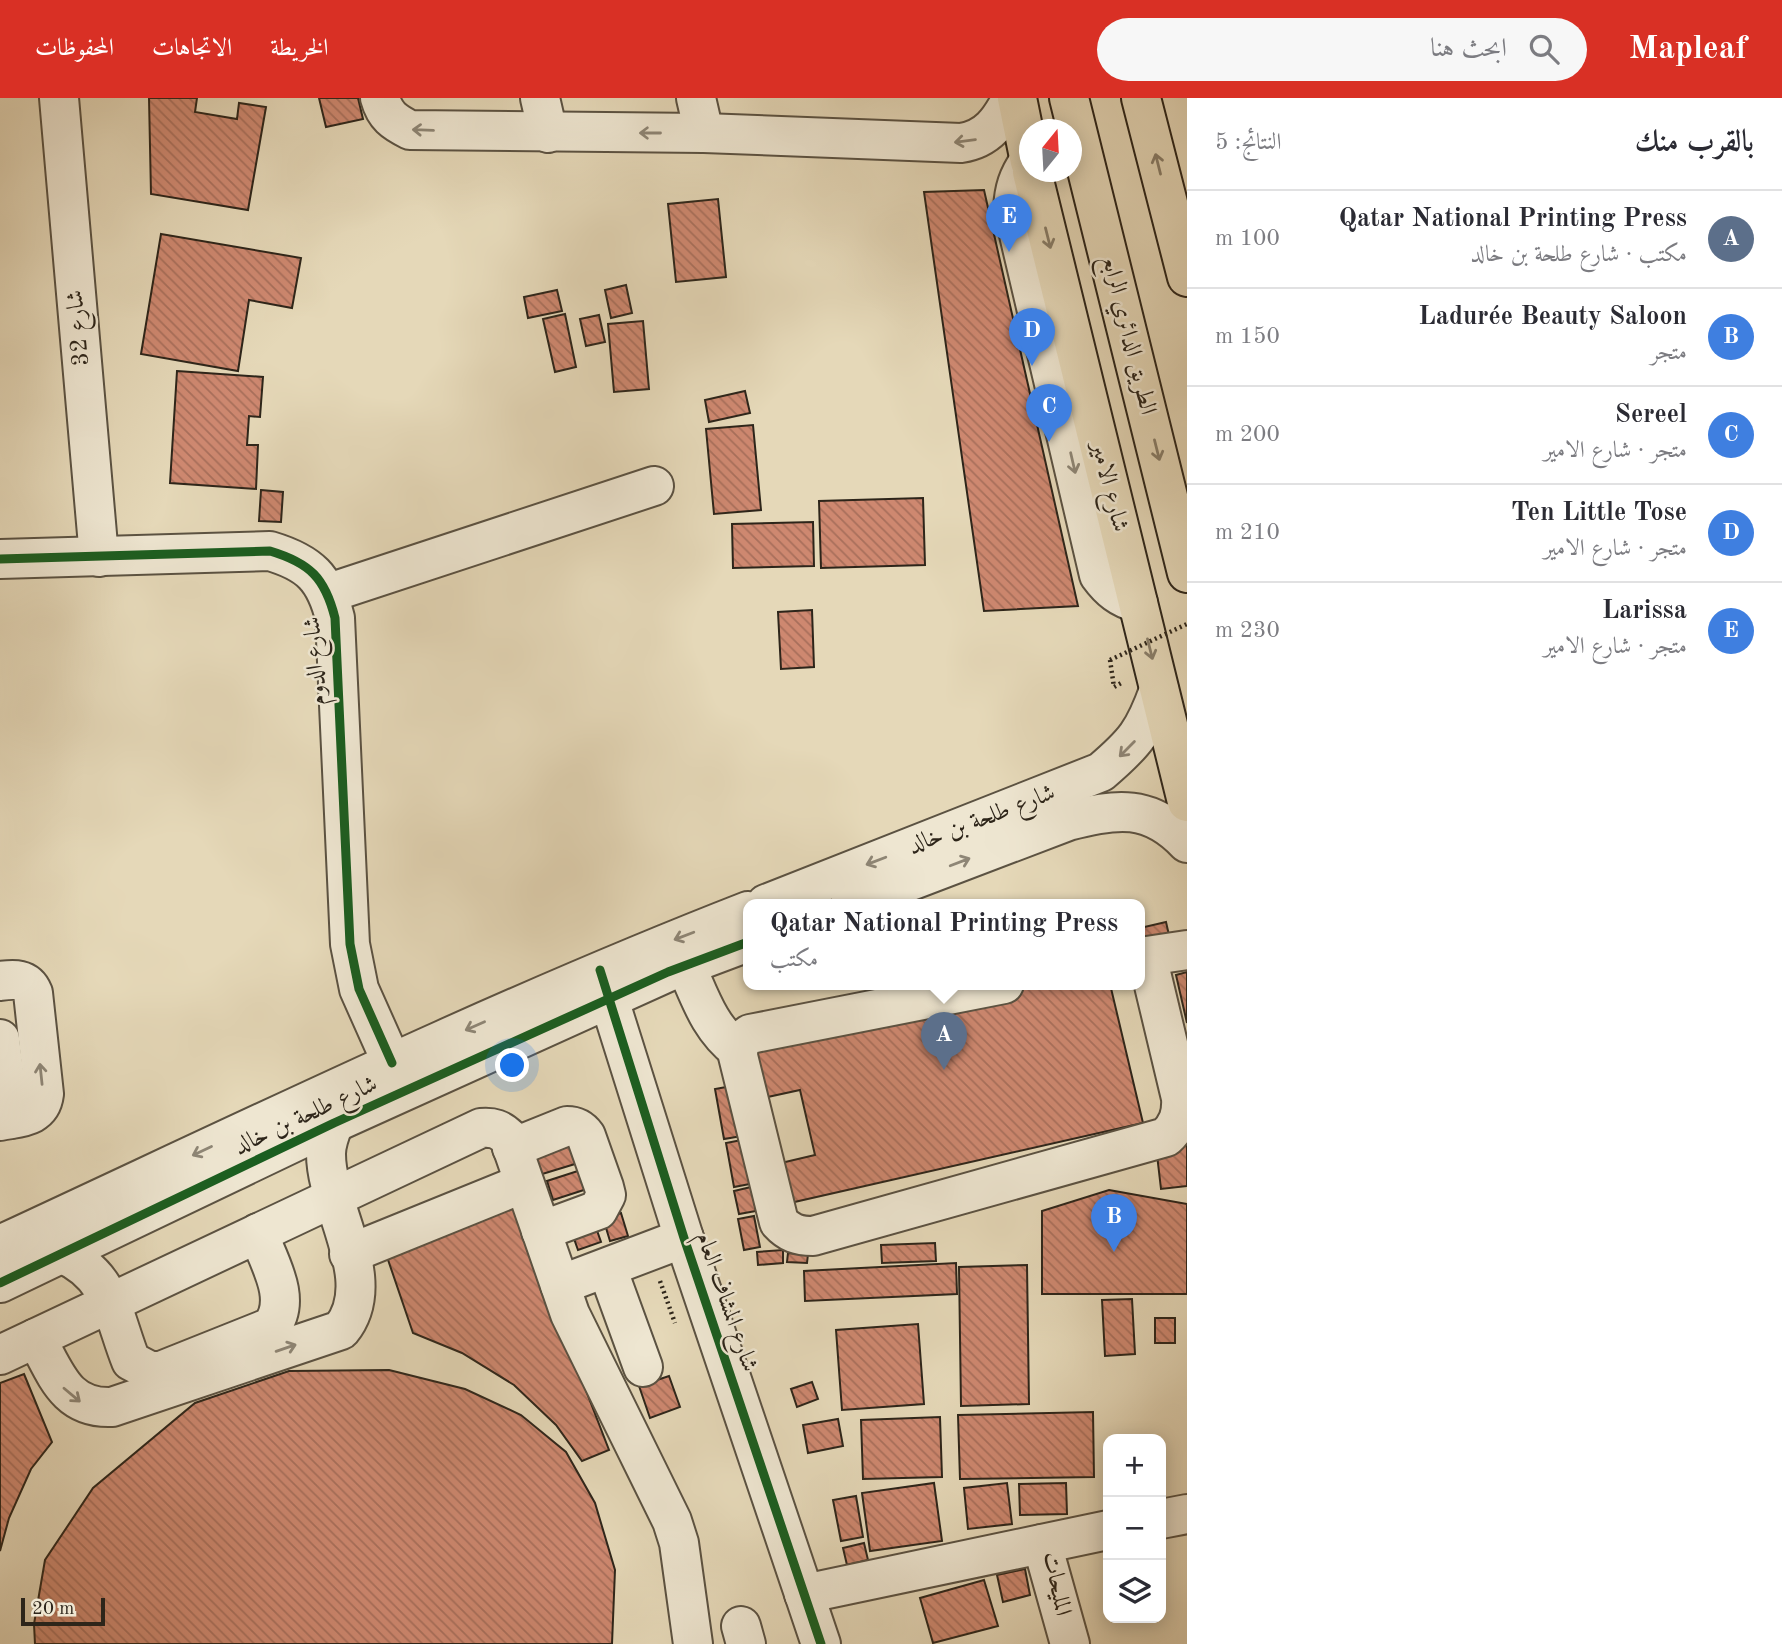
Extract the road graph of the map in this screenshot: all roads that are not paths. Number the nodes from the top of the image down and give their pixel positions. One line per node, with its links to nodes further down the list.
1 (59, 98): 13 (street, شارع 32)
2 (380, 98): 6 (street, one-way to 2)
3 (1015, 98): 7 (street, one-way to 7); 8 (main road)
4 (1069, 98): 15 (main road, الطريق الدائري الرابع, one-way to 15)
5 (1141, 98): 11 (main road, one-way to 5)
6 (544, 116): 7 (street, one-way to 6)
7 (700, 116)
8 (1020, 119)
9 (1019, 176): 17 (street, one-way to 17)
10 (1034, 182): 17 (main road, شارع الامير, one-way to 17)
11 (1187, 277)
12 (654, 486): 16 (street)
13 (99, 557): 14 (street, شارع الدوم); 16 (street, شارع الدوم)
14 (0, 559)
15 (1187, 573)
16 (329, 593): 34 (street, شارع الدوم)
17 (1138, 603): 18 (main road, شارع الامير, one-way to 18)
18 (1159, 690): 19 (main road, شارع الامير); 21 (street, شارع طلحة بن خالد, one-way to 21)
19 (1187, 802)
20 (1187, 843): 22 (street, شارع طلحة بن خالد, one-way to 20)
21 (779, 899)
22 (863, 899)
23 (743, 914): 30 (street, شارع طلحة بن خالد, one-way to 30)
24 (743, 944): 28 (street, شارع طلحة بن خالد)
25 (1187, 950): 26 (street)
26 (1145, 957)
27 (1145, 961): 33 (street)
28 (686, 966): 30 (street, شارع طلحة بن خالد); 33 (street)
29 (0, 981): 35 (street, one-way to 29)
30 (604, 984): 34 (street, شارع طلحة بن خالد, one-way to 34); 36 (street, شارع طلحة بن خالد); 41 (street, شارع المشاف العام)
31 (974, 990): 33 (street)
32 (0, 1038): 35 (street)
33 (738, 1050)
34 (392, 1063): 42 (street, شارع طلحة بن خالد, one-way to 42)
35 (5, 1120)
36 (334, 1123): 38 (street); 43 (street, شارع طلحة بن خالد)
37 (518, 1165): 38 (street); 39 (street); 39 (street); 44 (street)
38 (334, 1197): 40 (street); 44 (street)
39 (541, 1231): 47 (street)
40 (258, 1233): 48 (street); 48 (street)
41 (684, 1238): 45 (street); 56 (street, شارع المشاف العام)
42 (0, 1245)
43 (63, 1254): 46 (street, شارع طلحة بن خالد); 48 (street)
44 (349, 1254): 49 (street, one-way to 44)
45 (607, 1268): 47 (street); 51 (street)
46 (0, 1283)
47 (560, 1285): 57 (street)
48 (109, 1303): 49 (street)
49 (36, 1338): 50 (street)
50 (0, 1355)
51 (643, 1367)
52 (1187, 1514): 53 (street)
53 (1166, 1519)
54 (1103, 1531): 55 (street, المليحات)
55 (1042, 1544): 56 (street); 59 (street, المليحات)
56 (804, 1594): 58 (street, شارع المشاف العام)
57 (694, 1644)
58 (821, 1644)
59 (1070, 1644)

